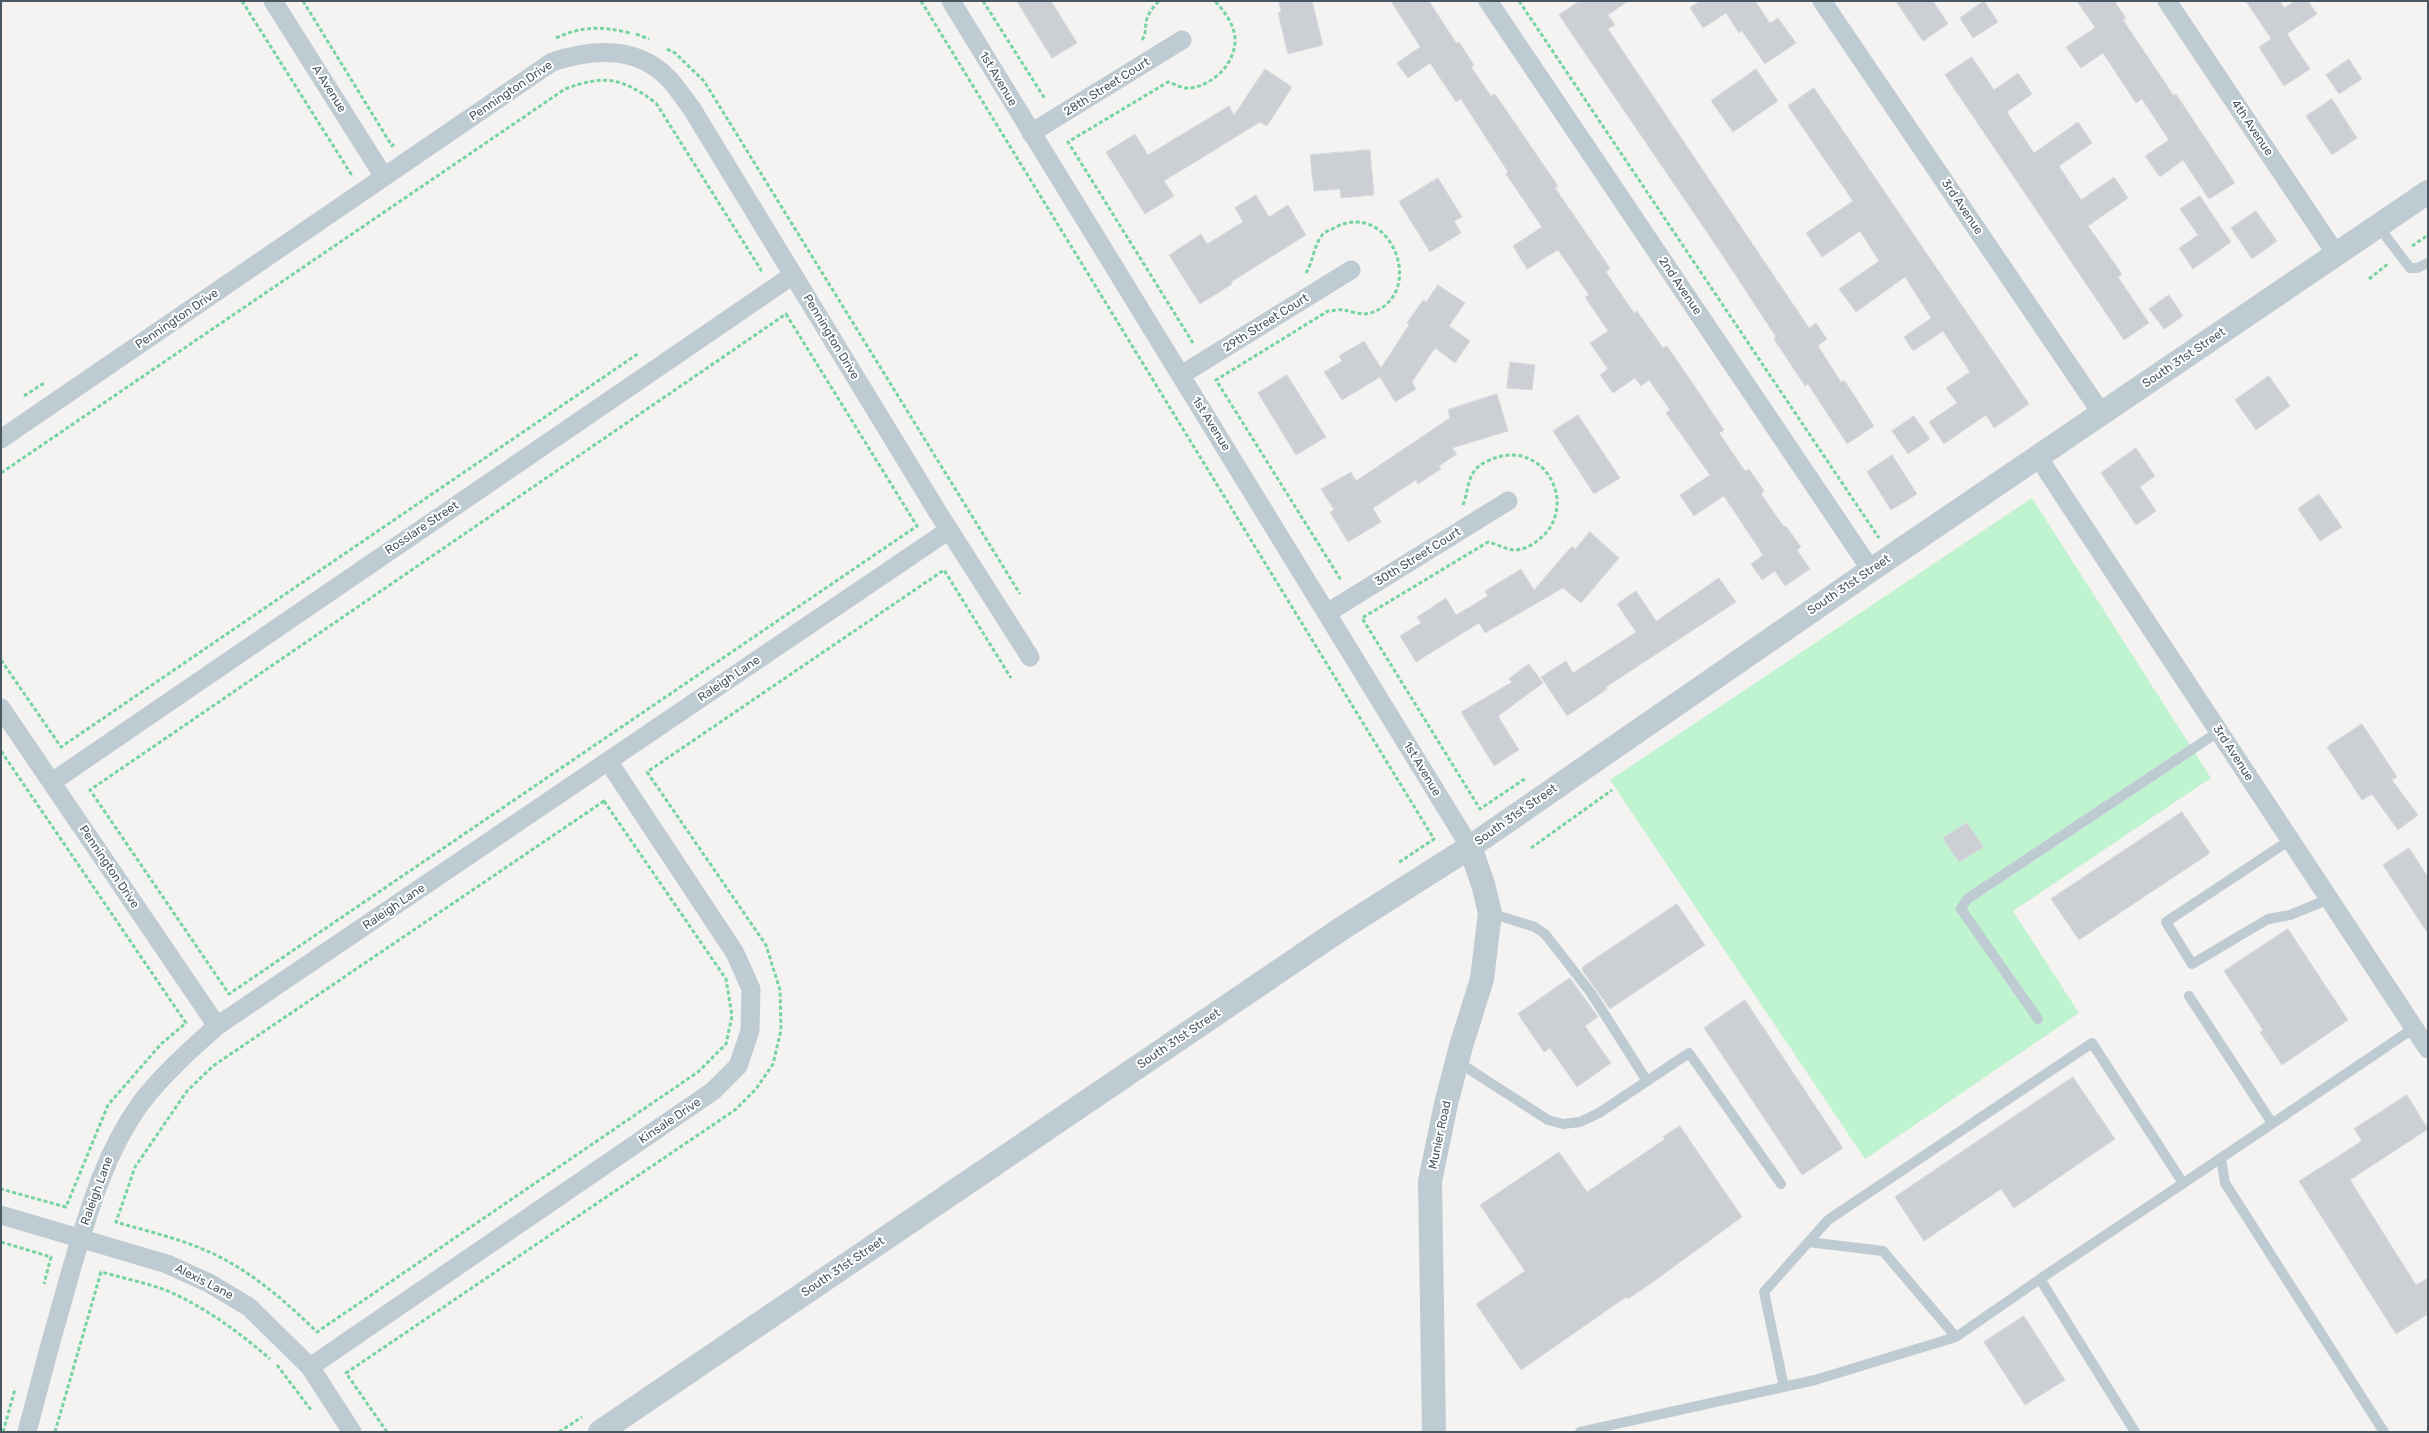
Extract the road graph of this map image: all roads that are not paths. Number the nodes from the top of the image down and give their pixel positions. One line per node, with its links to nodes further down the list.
1 (274, 1): 8 (street, A Avenue)
2 (951, 1): 7 (street, 1st Avenue)
3 (1488, 1): 21 (street, 2nd Avenue)
4 (1822, 1): 16 (street, 3rd Avenue)
5 (2167, 1): 11 (street, 4th Avenue)
6 (1182, 40): 7 (street, 28th Street Court)
7 (1032, 134): 15 (street, 1st Avenue)
8 (384, 177): 14 (street, Pennington Drive); 17 (street, Pennington Drive)
9 (2428, 192): 10 (street, South 31st Street)
10 (2378, 226): 11 (street, South 31st Street); 12 (lane)
11 (2336, 254): 16 (street, South 31st Street)
12 (2428, 263)
13 (1351, 270): 15 (street, 29th Street Court)
14 (793, 275): 20 (street, Pennington Drive); 27 (street, Rosslare Street)
15 (1181, 375): 22 (street, 1st Avenue)
16 (2102, 414): 18 (street, South 31st Street)
17 (1, 439)
18 (2038, 457): 21 (street, South 31st Street); 25 (street, 3rd Avenue)
19 (1508, 501): 22 (street, 30th Street Court)
20 (949, 530): 23 (street, Pennington Drive); 26 (street, Raleigh Lane)
21 (1871, 570): 29 (street, South 31st Street)
22 (1327, 613): 29 (street, 1st Avenue)
23 (1030, 657)
24 (1, 708): 27 (street, Pennington Drive)
25 (2218, 732): 28 (street, 3rd Avenue); 33 (lane)
26 (608, 761): 34 (street, Raleigh Lane); 48 (street, Kinsale Drive)
27 (52, 782): 34 (street, Pennington Drive)
28 (2290, 840): 30 (street, 3rd Avenue); 30 (lane)
29 (1470, 847): 31 (street, Munier Road); 50 (street, South 31st Street)
30 (2329, 899): 35 (street, 3rd Avenue)
31 (1490, 913): 37 (street, Munier Road); 38 (lane)
32 (2189, 996): 39 (lane)
33 (2038, 1019)
34 (217, 1026): 44 (street, Raleigh Lane)
35 (2414, 1028): 36 (street, 3rd Avenue); 39 (lane)
36 (2428, 1049)
37 (1457, 1061): 38 (lane); 53 (street, Munier Road)
38 (1647, 1081): 42 (lane)
39 (2272, 1124): 40 (lane)
40 (2221, 1158): 41 (lane); 56 (lane)
41 (2183, 1183): 45 (lane); 46 (lane)
42 (1781, 1184)
43 (1, 1215): 44 (street, Alexis Lane)
44 (80, 1239): 48 (street, Alexis Lane); 51 (street, Raleigh Lane)
45 (1808, 1242): 47 (lane); 49 (lane)
46 (2040, 1279): 47 (lane); 55 (lane)
47 (1956, 1337): 49 (lane)
48 (310, 1367): 52 (street, Alexis Lane)
49 (1784, 1387): 54 (lane)
50 (592, 1423)
51 (27, 1432)
52 (352, 1432)
53 (1434, 1432)
54 (1580, 1432)
55 (2135, 1432)
56 (2384, 1432)

